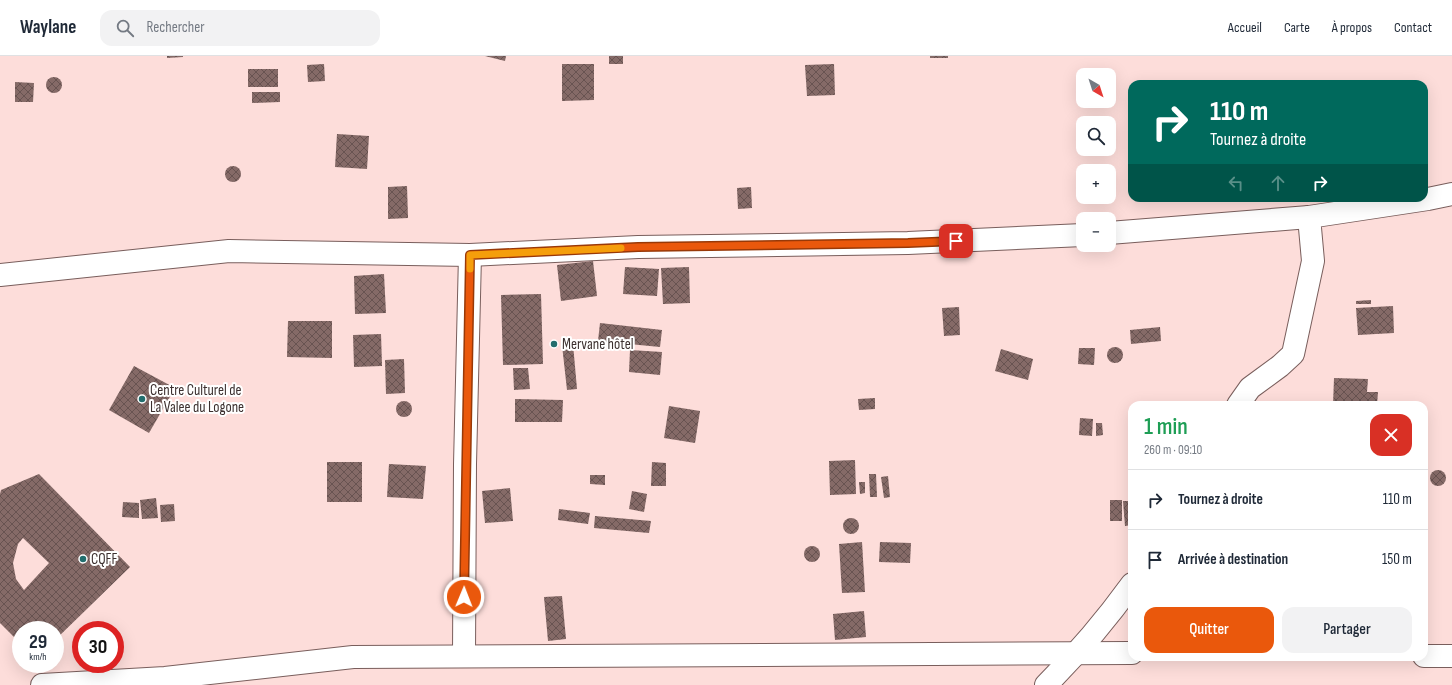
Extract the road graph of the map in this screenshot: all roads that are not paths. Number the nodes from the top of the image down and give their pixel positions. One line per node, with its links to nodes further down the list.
1 (1452, 194): 2 (street)
2 (1428, 200)
3 (1414, 202): 4 (street)
4 (1309, 217): 5 (street); 9 (street)
5 (1116, 232)
6 (1076, 235): 7 (street)
7 (470, 255): 8 (street); 13 (street)
8 (0, 275)
9 (1241, 401)
10 (1128, 589): 11 (street)
11 (1078, 653): 12 (street); 13 (street); 17 (street)
12 (1128, 653)
13 (464, 656): 16 (street)
14 (1428, 656): 15 (street)
15 (1452, 656)
16 (42, 685)
17 (1046, 685)

